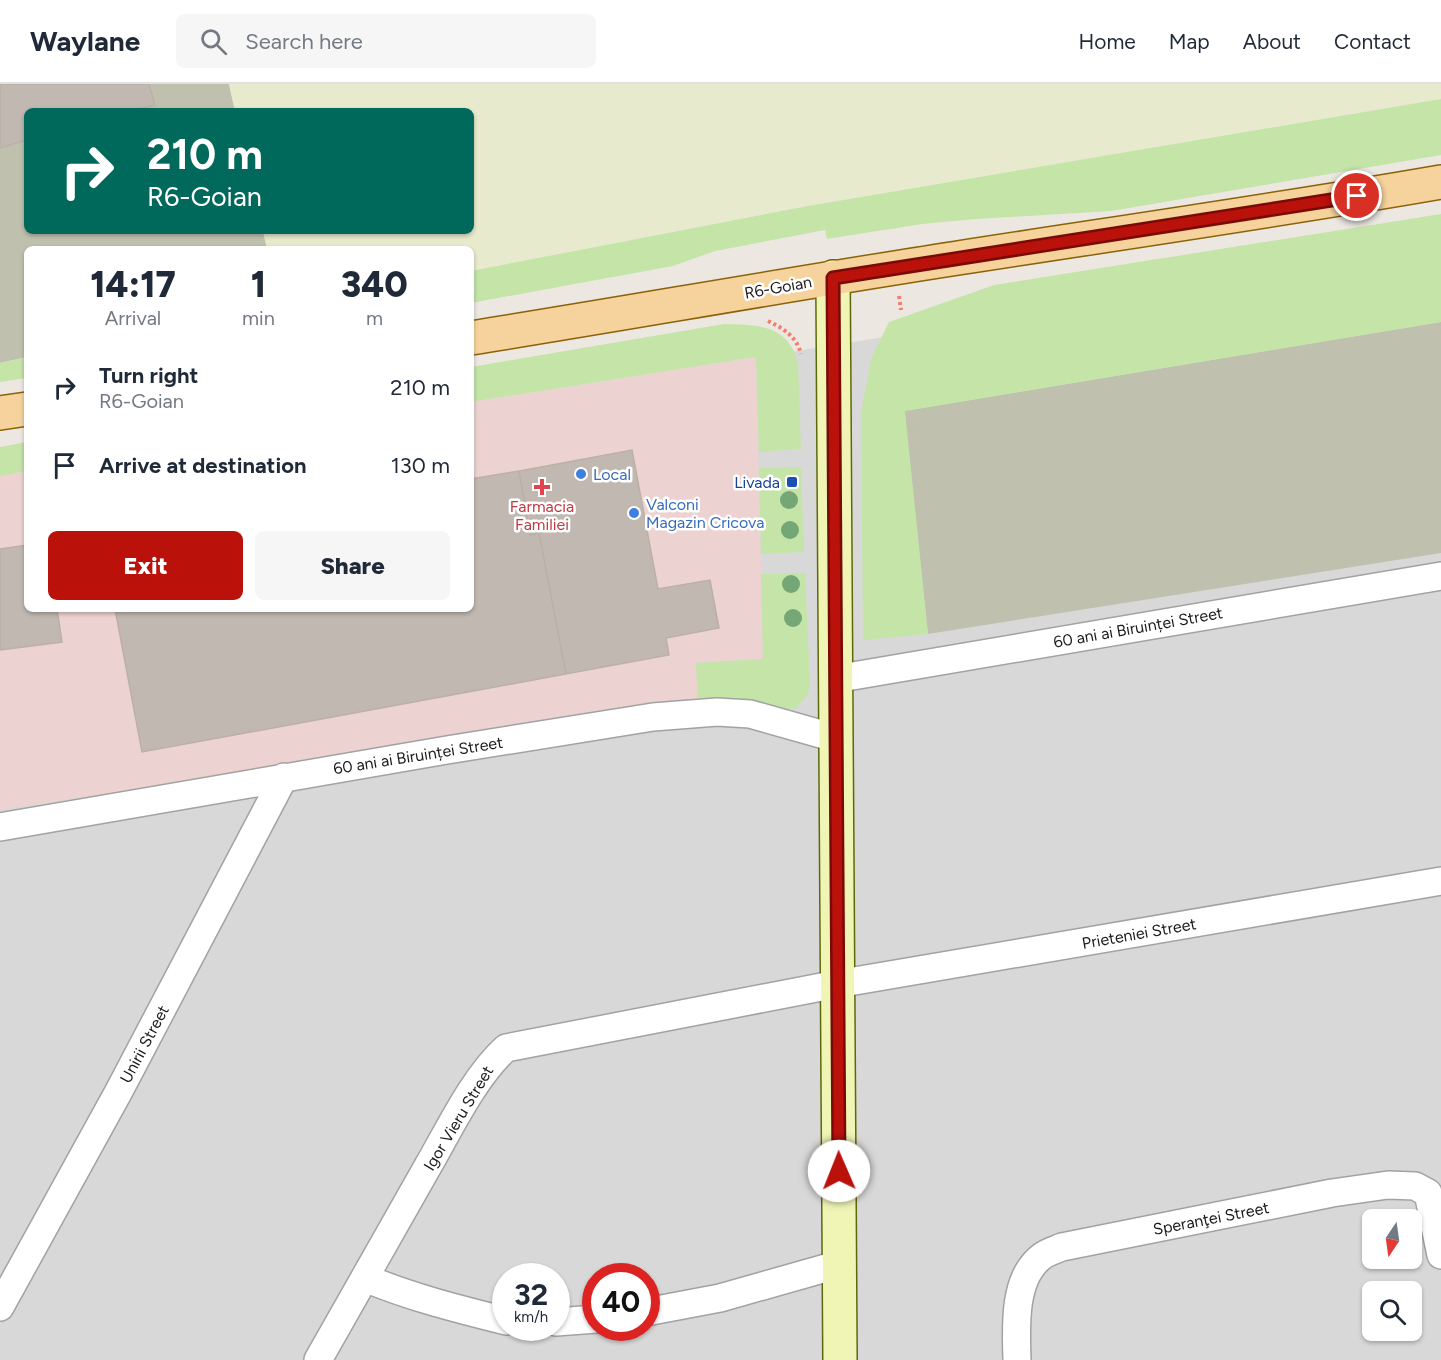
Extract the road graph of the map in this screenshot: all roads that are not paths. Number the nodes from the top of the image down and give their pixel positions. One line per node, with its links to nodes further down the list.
1 (1441, 182): 2 (main road, R6-Goian)
2 (833, 278): 3 (main road, R6-Goian); 7 (street)
3 (474, 338)
4 (24, 409): 5 (main road)
5 (0, 413)
6 (1441, 576): 7 (street, 60 ani ai Biruinței Street)
7 (835, 679): 8 (street)
8 (835, 738): 9 (street, 60 ani ai Biruinței Street); 12 (street)
9 (284, 777): 10 (street, 60 ani ai Biruinței Street); 16 (street, Unirii Street)
10 (0, 827)
11 (1441, 881): 12 (street, Prieteniei Street)
12 (837, 984): 14 (street); 15 (street, Igor Vieru Street)
13 (1441, 1255): 21 (street, Speranţei Street)
14 (840, 1264): 17 (street); 20 (street)
15 (365, 1278): 18 (street); 19 (street, Igor Vieru Street)
16 (0, 1307)
17 (660, 1309)
18 (492, 1318)
19 (318, 1360)
20 (840, 1360)
21 (1017, 1360)

